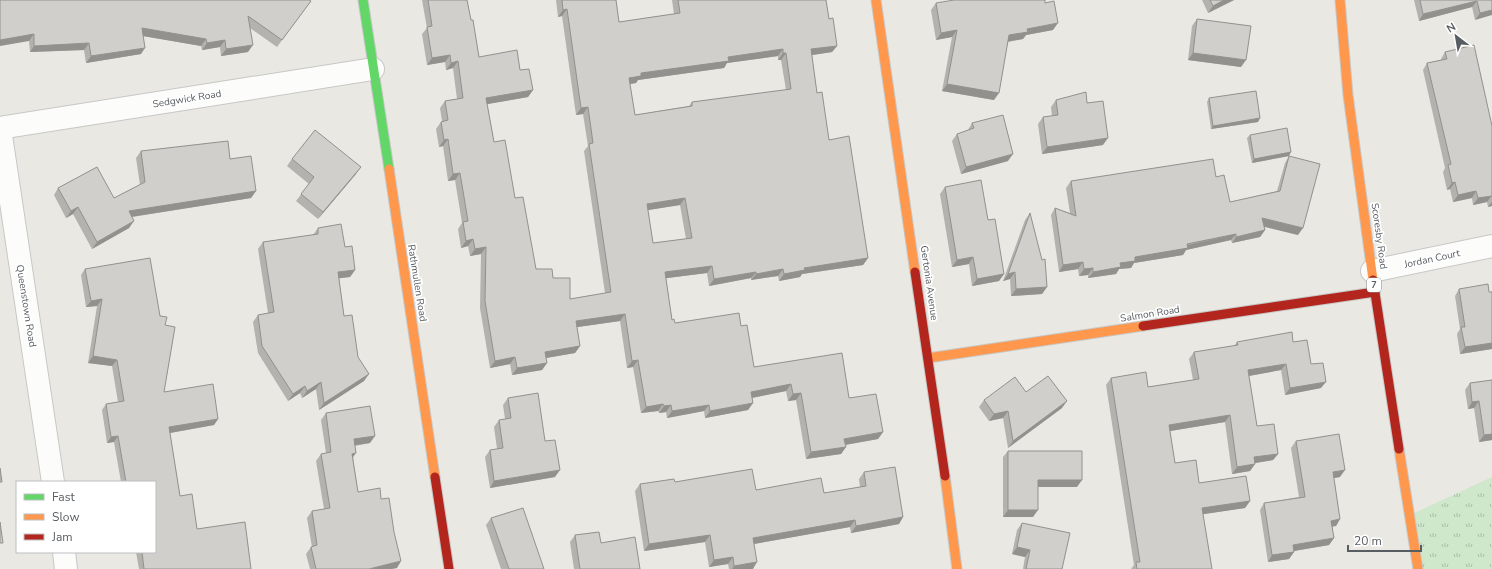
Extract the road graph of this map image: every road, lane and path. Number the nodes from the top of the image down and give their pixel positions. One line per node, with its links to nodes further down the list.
1 (363, 0): 4 (street, Rathmullen Road)
2 (876, 0): 8 (street, Gertonia Avenue)
3 (1340, 0): 7 (street, Scoresby Road / 7)
4 (373, 70): 5 (street, Sedgwick Road); 12 (street, Rathmullen Road)
5 (0, 128): 9 (street, Queenstown Road)
6 (1492, 246): 7 (street, Jordan Court)
7 (1374, 282): 8 (street, Salmon Road); 14 (street, Scoresby Road / 7)
8 (928, 358): 13 (street, Gertonia Avenue)
9 (53, 481)
10 (64, 553): 11 (street)
11 (66, 569)
12 (450, 569)
13 (957, 569)
14 (1418, 569)

